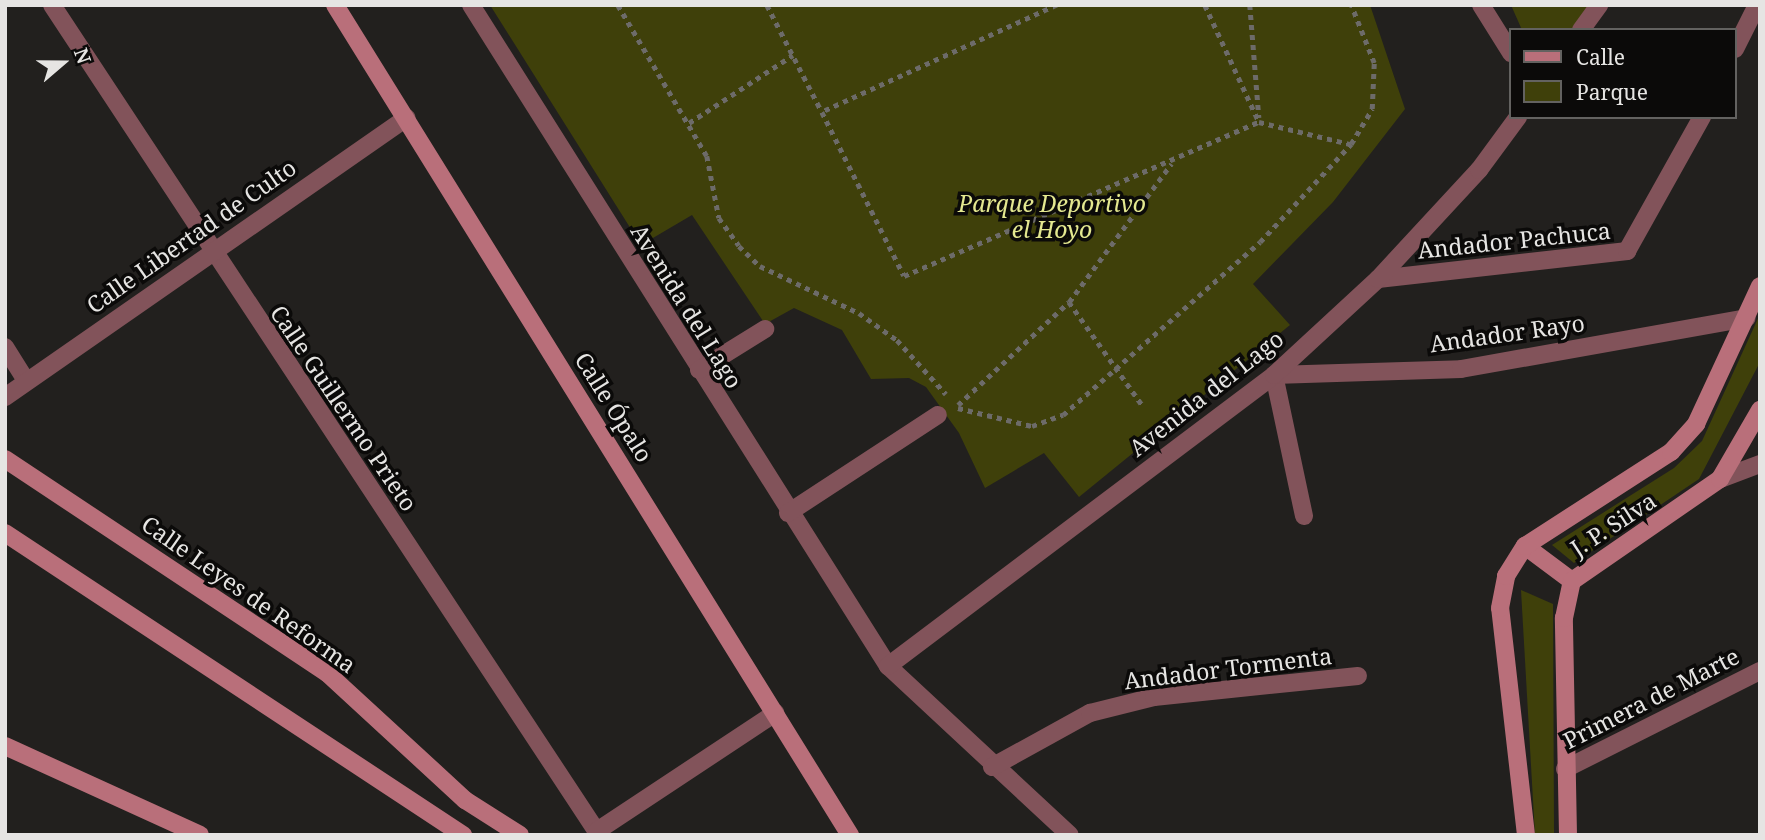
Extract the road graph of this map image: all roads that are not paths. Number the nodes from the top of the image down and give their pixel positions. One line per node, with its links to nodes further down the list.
1 (52, 5): 13 (street, Calle Guillermo Prieto)
2 (335, 5): 10 (street, Calle Ópalo)
3 (471, 5): 19 (street, Avenida del Lago)
4 (1481, 5): 9 (street)
5 (1599, 5): 7 (street)
6 (1757, 5): 8 (street)
7 (1582, 28)
8 (1737, 45)
9 (1510, 51)
10 (406, 118): 13 (street, Calle Libertad de Culto); 36 (street, Calle Ópalo)
11 (1517, 119): 14 (street, Avenida del Lago)
12 (1701, 119): 14 (street, Andador Pachuca)
13 (210, 251): 21 (street, Calle Libertad de Culto); 40 (street, Calle Guillermo Prieto)
14 (1378, 279): 20 (street, Avenida del Lago)
15 (1760, 286): 16 (street)
16 (1746, 318): 20 (street, Andador Rayo); 31 (street)
17 (765, 329): 19 (street)
18 (5, 347): 21 (street)
19 (699, 370): 28 (street, Avenida del Lago)
20 (1274, 375): 29 (street); 33 (street, Avenida del Lago)
21 (26, 380): 22 (street, Calle Libertad de Culto)
22 (5, 397)
23 (1760, 410): 27 (street, J. P. Silva)
24 (938, 415): 28 (street)
25 (5, 459): 43 (street, Calle Leyes de Reforma)
26 (1760, 464): 27 (street)
27 (1720, 479): 32 (street, J. P. Silva)
28 (788, 513): 33 (street, Avenida del Lago)
29 (1304, 516)
30 (5, 533): 42 (street)
31 (1525, 546): 32 (street); 46 (street)
32 (1572, 582): 39 (street, J. P. Silva)
33 (888, 666): 38 (street, Avenida del Lago)
34 (1760, 670): 39 (street, Primera de Marte)
35 (1359, 676): 38 (street, Andador Tormenta)
36 (775, 713): 40 (street); 44 (street, Calle Ópalo)
37 (5, 746): 41 (street)
38 (992, 767): 45 (street, Avenida del Lago)
39 (1564, 769): 47 (street, J. P. Silva)
40 (598, 833)
41 (200, 835)
42 (463, 835)
43 (520, 835)
44 (850, 835)
45 (1070, 835)
46 (1524, 835)
47 (1568, 835)

